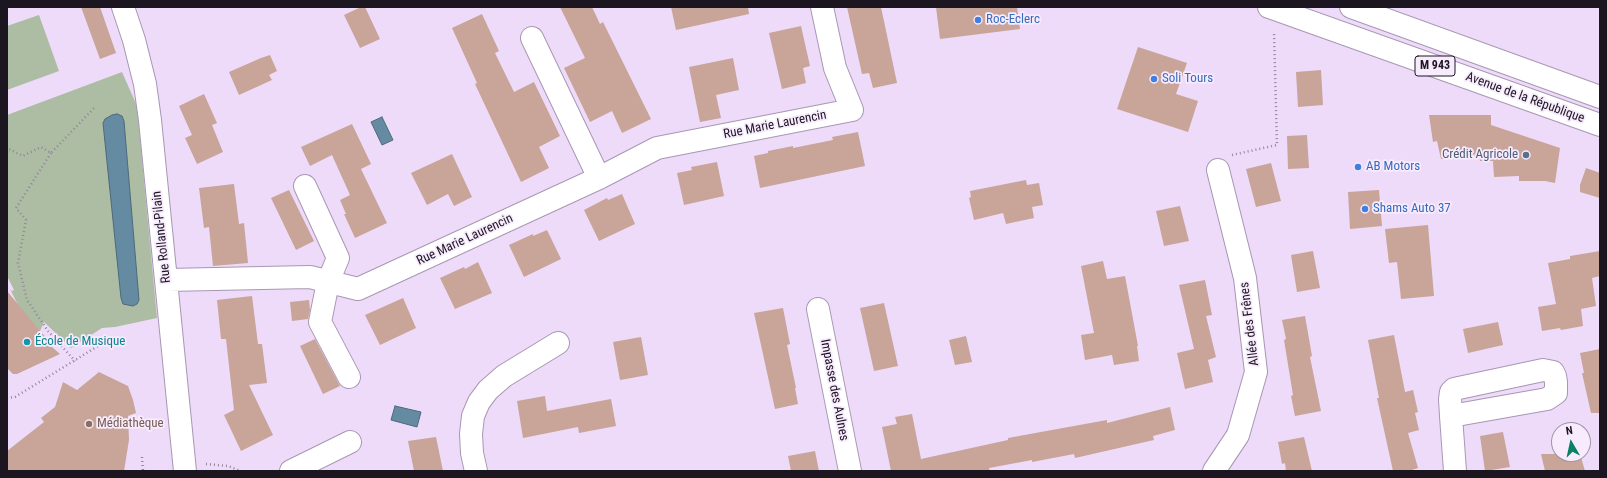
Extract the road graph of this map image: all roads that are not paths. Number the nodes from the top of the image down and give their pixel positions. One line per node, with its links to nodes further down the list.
1 (123, 7): 11 (street, Rue Rolland-Pilain)
2 (822, 7): 9 (street, Rue Marie Laurencin)
3 (1351, 7): 6 (street, Avenue de la République / M 943)
4 (1272, 17): 7 (street, Avenue de la République / M 943)
5 (532, 38): 9 (street)
6 (1600, 97)
7 (1600, 125)
8 (1218, 170): 22 (street, Allée des Frênes)
9 (599, 178): 12 (street, Rue Marie Laurencin)
10 (305, 186): 12 (street)
11 (167, 280): 12 (street, Rue Marie Laurencin); 18 (street, Rue Rolland-Pilain)
12 (328, 282): 15 (street)
13 (818, 309): 21 (street, Impasse des Aulnes)
14 (558, 343): 20 (street)
15 (349, 377)
16 (1451, 416): 23 (street)
17 (350, 442): 19 (street)
18 (185, 471)
19 (291, 471)
20 (476, 471)
21 (850, 471)
22 (1214, 471)
23 (1454, 471)

